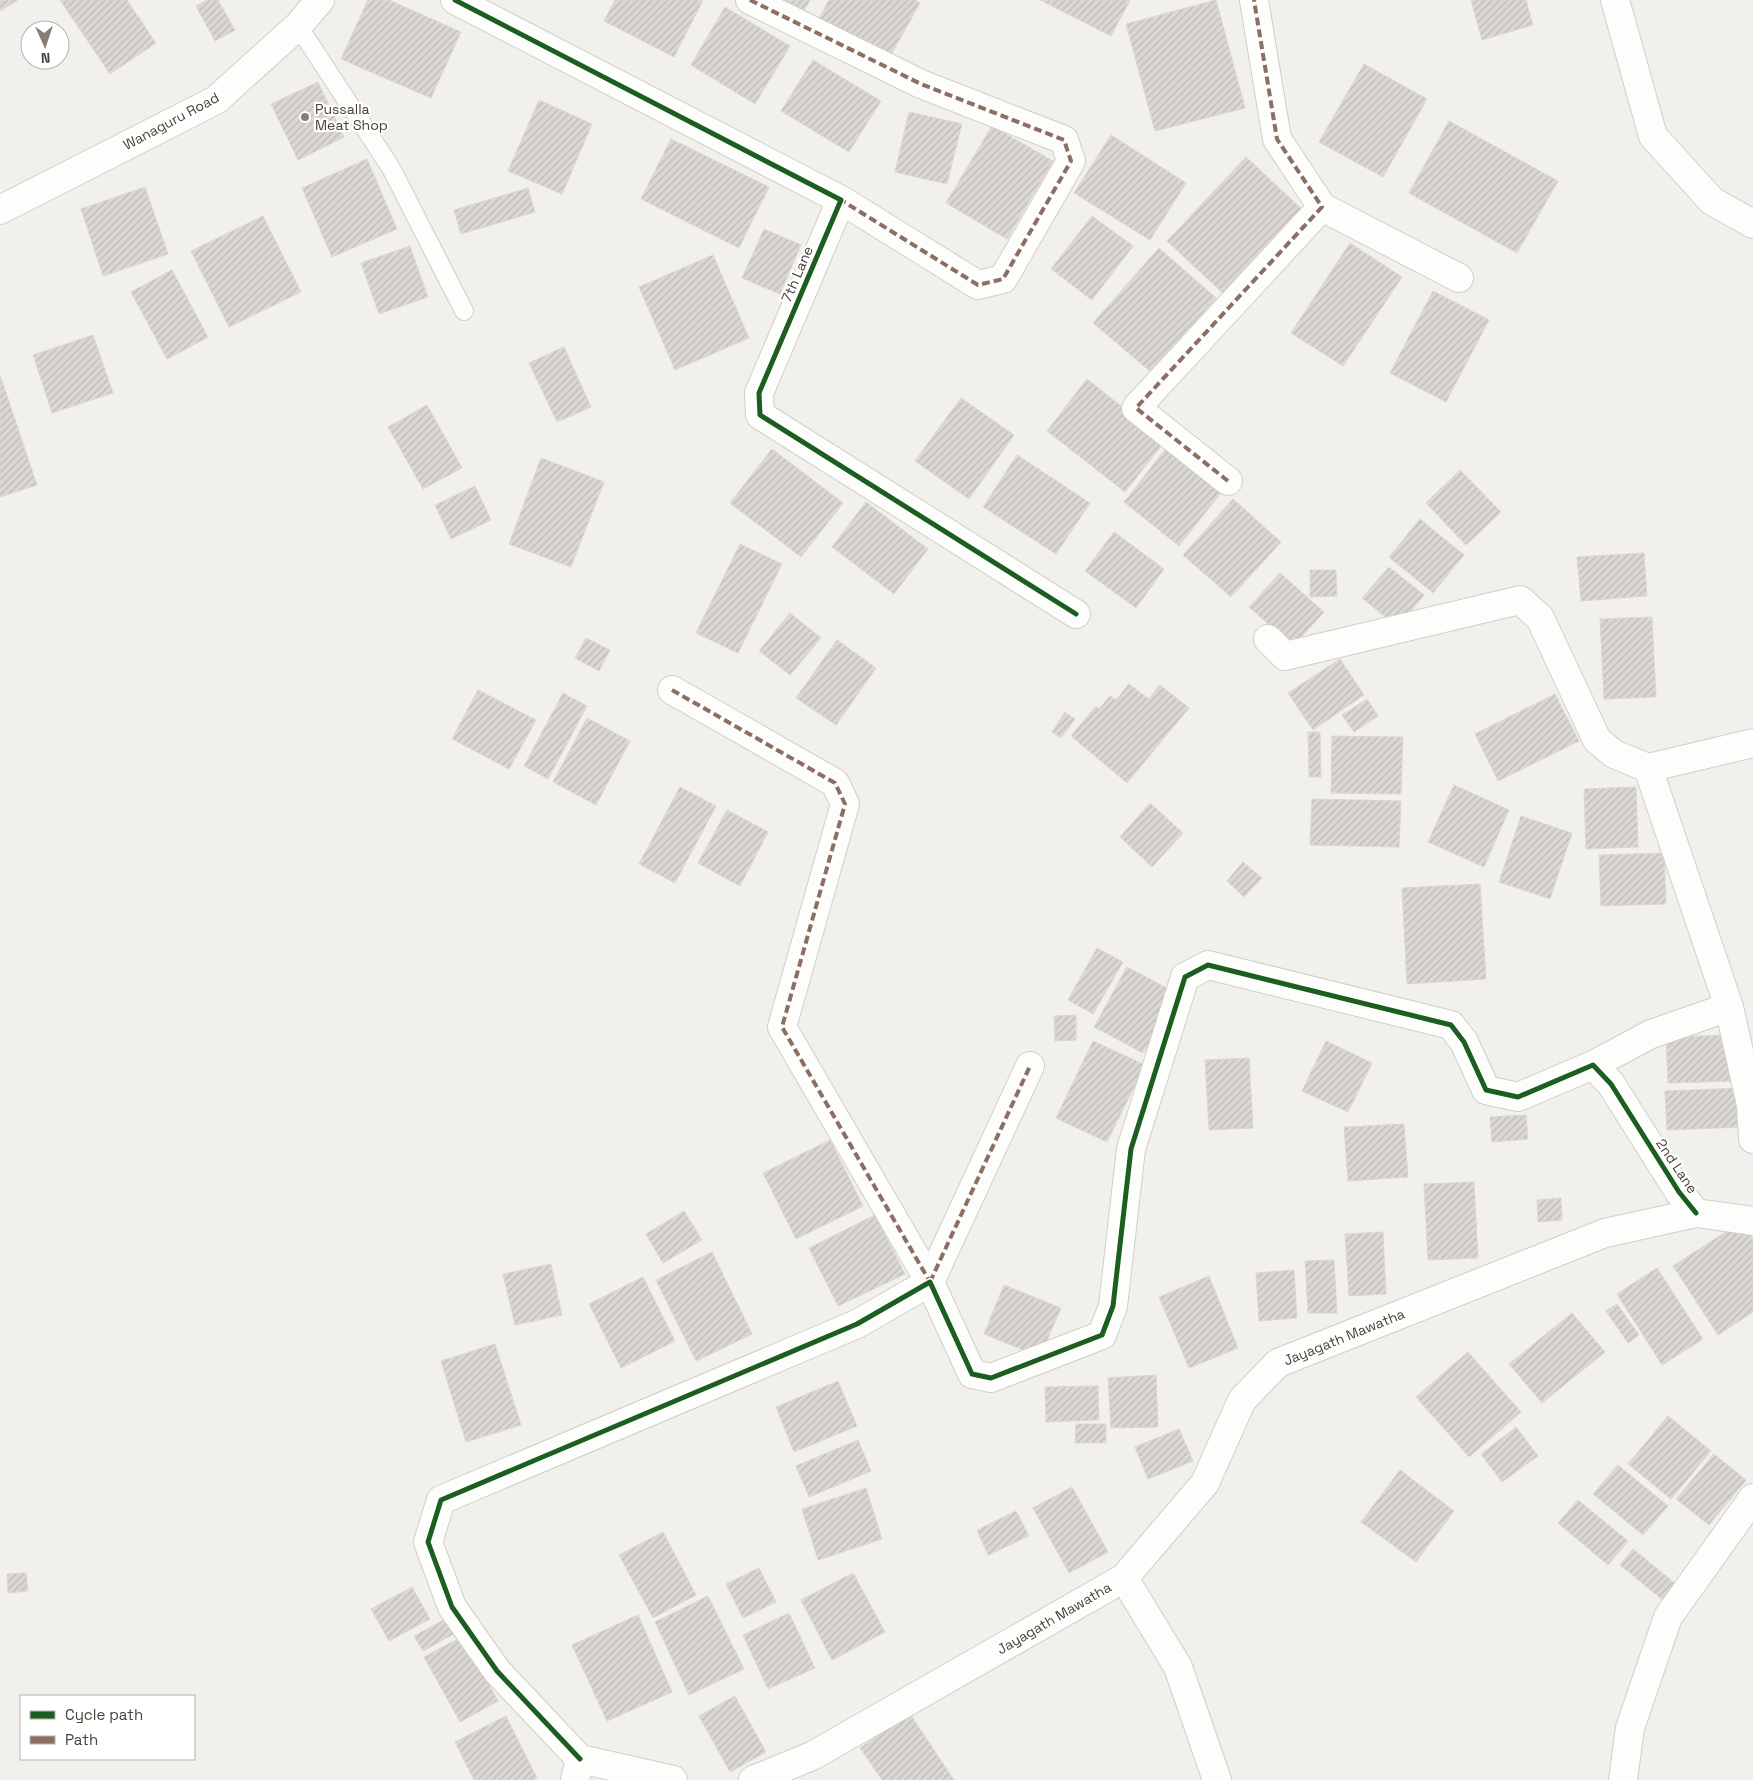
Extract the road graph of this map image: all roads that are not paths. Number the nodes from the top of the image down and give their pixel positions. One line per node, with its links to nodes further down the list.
1 (320, 0): 6 (street, Wanaguru Road)
2 (455, 0): 7 (street)
3 (750, 0): 7 (street)
4 (1254, 0): 8 (street)
5 (1614, 0): 10 (street)
6 (298, 26): 9 (street, Wanaguru Road); 12 (lane)
7 (841, 200): 14 (street, 7th Lane)
8 (1322, 207): 11 (street); 13 (street)
9 (0, 210)
10 (1753, 224)
11 (1459, 278)
12 (464, 310)
13 (1228, 481)
14 (1076, 614)
15 (1268, 639): 18 (street)
16 (672, 690): 25 (street)
17 (1753, 743): 18 (street)
18 (1648, 768): 19 (street)
19 (1729, 1007): 20 (street); 22 (street)
20 (1593, 1064): 23 (street, 2nd Lane); 25 (street)
21 (1030, 1066): 25 (street)
22 (1753, 1139)
23 (1696, 1213): 24 (street, Jayagath Mawatha); 27 (street, Jayagath Mawatha)
24 (1753, 1221)
25 (930, 1282): 28 (street)
26 (1753, 1498): 32 (street)
27 (1124, 1578): 30 (street, Jayagath Mawatha); 31 (street)
28 (578, 1769): 29 (street)
29 (673, 1780)
30 (754, 1780)
31 (1217, 1780)
32 (1623, 1780)

